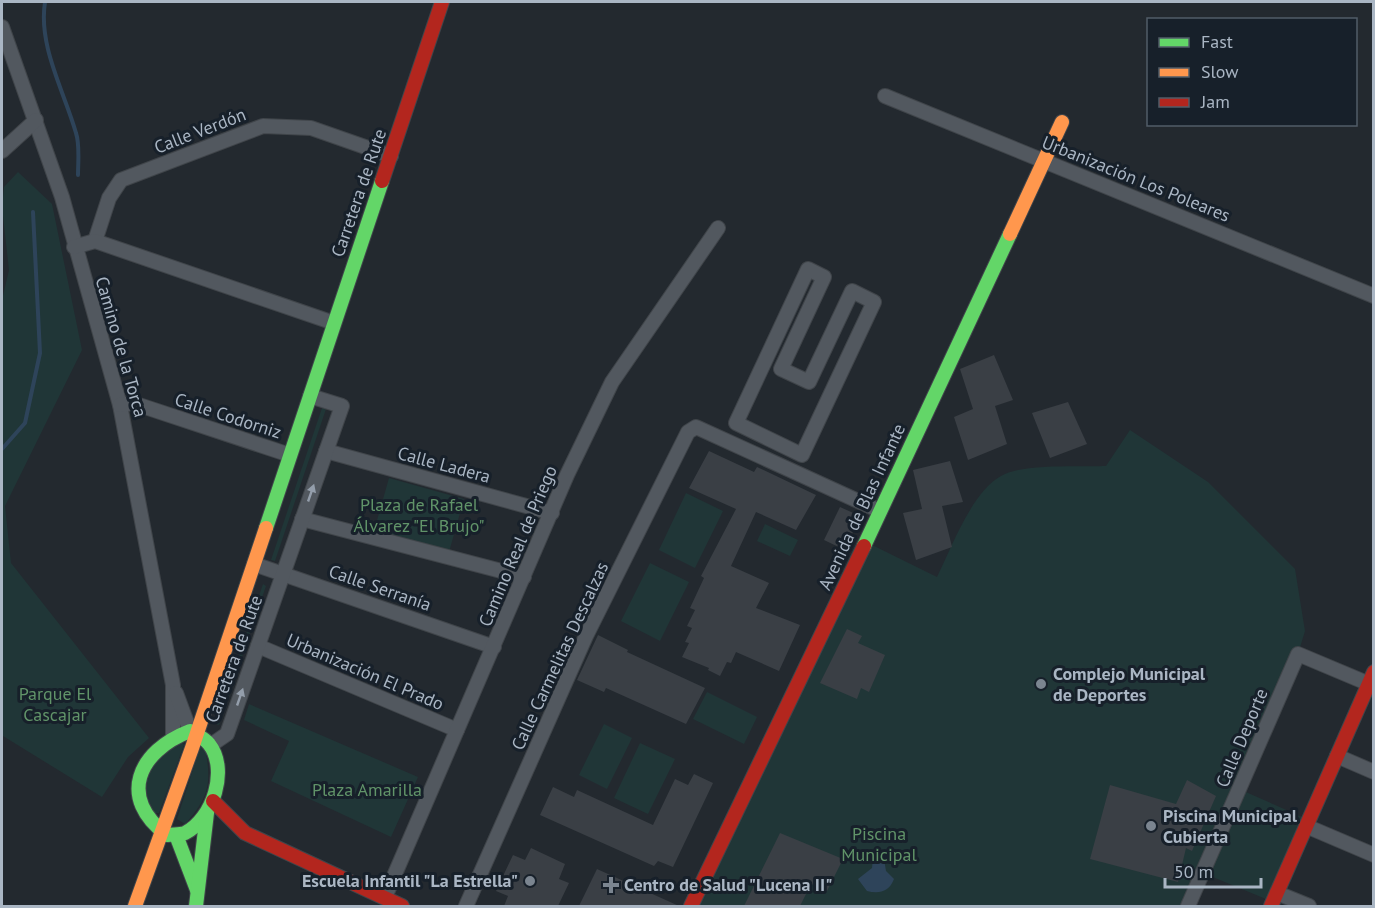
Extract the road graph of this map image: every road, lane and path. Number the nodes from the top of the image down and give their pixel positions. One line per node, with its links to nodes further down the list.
1 (442, 2): 9 (street, Carretera de Rute)
2 (2, 27): 4 (street, Camino de la Torca)
3 (2, 61): 4 (street)
4 (18, 71): 6 (street, Camino de la Torca)
5 (885, 96): 10 (street, Urbanización Los Poleares)
6 (36, 120): 8 (street); 13 (street, Camino de la Torca)
7 (1062, 122): 10 (street, Avenida de Blas Infante)
8 (2, 151)
9 (391, 156): 12 (street, Calle Verdón); 15 (street, Carretera de Rute)
10 (1044, 161): 14 (street, Urbanización Los Poleares); 21 (street, Avenida de Blas Infante)
11 (718, 228): 22 (street, Camino Real de Priego)
12 (95, 241): 13 (street); 15 (street)
13 (74, 247): 17 (street, Camino de la Torca)
14 (1374, 296)
15 (334, 323): 16 (street, Carretera de Rute)
16 (310, 396): 19 (street, Carretera de Rute); 20 (street, Carretera de Rute)
17 (120, 405): 20 (street, Calle Codorniz); 30 (street, Camino de la Torca)
18 (736, 423): 18 (street)
19 (326, 451): 22 (street, Calle Ladera); 23 (street, Carretera de Rute, one-way to 19)
20 (290, 455): 24 (street, Carretera de Rute)
21 (879, 511): 49 (street, Calle Carmelitas Descalzas); 50 (street, Avenida de Blas Infante)
22 (552, 513): 26 (street, Camino Real de Priego)
23 (302, 519): 25 (street, Carretera de Rute); 26 (street)
24 (254, 564): 25 (street, Calle Serranía); 32 (street, Carretera de Rute)
25 (284, 573): 27 (street, Carretera de Rute); 28 (street, Calle Serranía)
26 (524, 577): 28 (street, Camino Real de Priego)
27 (258, 646): 31 (street, Urbanización El Prado); 34 (street, Carretera de Rute, one-way to 27)
28 (494, 647): 31 (street, Camino Real de Priego)
29 (1372, 680): 35 (street); 51 (street, Calle Deporte)
30 (173, 685): 32 (street, Camino de la Torca); 33 (street, Camino de la Torca)
31 (457, 730): 45 (street, Camino Real de Priego)
32 (194, 732): 33 (street); 34 (street); 39 (street, Carretera de Rute)
33 (173, 737): 39 (street)
34 (212, 746): 37 (street)
35 (1337, 756): 36 (street); 38 (street)
36 (1374, 772)
37 (210, 807): 39 (street); 40 (street); 41 (street)
38 (1306, 826): 42 (street); 44 (street)
39 (176, 833): 40 (street); 43 (street); 46 (street, Carretera de Rute)
40 (216, 833): 41 (street); 43 (street)
41 (245, 833): 45 (street)
42 (1374, 855)
43 (197, 890): 47 (street)
44 (1277, 893): 52 (street); 53 (street)
45 (385, 897): 48 (street)
46 (135, 906)
47 (196, 906)
48 (402, 906)
49 (466, 906)
50 (691, 906)
51 (1188, 906)
52 (1271, 906)
53 (1309, 906)

